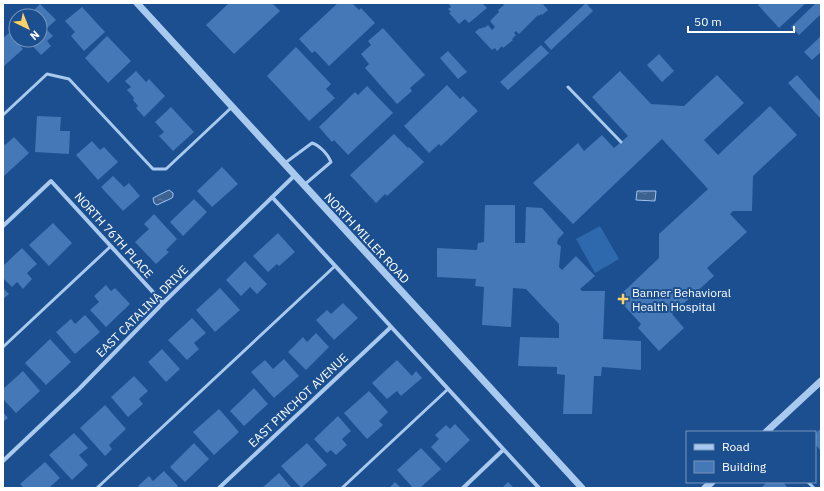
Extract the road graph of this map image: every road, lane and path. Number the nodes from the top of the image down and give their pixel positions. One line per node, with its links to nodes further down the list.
1 (136, 3): 3 (street, NORTH MILLER ROAD)
2 (568, 87): 5 (lane)
3 (232, 108): 4 (lane); 6 (street, NORTH MILLER ROAD)
4 (3, 115)
5 (621, 142)
6 (284, 164): 7 (street, NORTH MILLER ROAD); 8 (lane)
7 (294, 176): 8 (street, NORTH MILLER ROAD); 9 (street, EAST CATALINA DRIVE)
8 (304, 186): 26 (street, NORTH MILLER ROAD)
9 (272, 197): 12 (street); 13 (street, EAST CATALINA DRIVE)
10 (3, 226): 11 (street, NORTH 76TH PLACE)
11 (111, 246): 13 (street, NORTH 76TH PLACE); 15 (lane)
12 (335, 266): 14 (street); 21 (lane)
13 (163, 303): 20 (street, EAST CATALINA DRIVE)
14 (391, 327): 17 (street); 22 (street, EAST PINCHOT AVENUE)
15 (3, 347)
16 (821, 381): 18 (street)
17 (448, 389): 19 (street); 23 (lane)
18 (767, 431)
19 (503, 450): 24 (street); 25 (street)
20 (3, 461)
21 (97, 488)
22 (219, 488)
23 (342, 488)
24 (463, 488)
25 (539, 488)
26 (582, 488)

